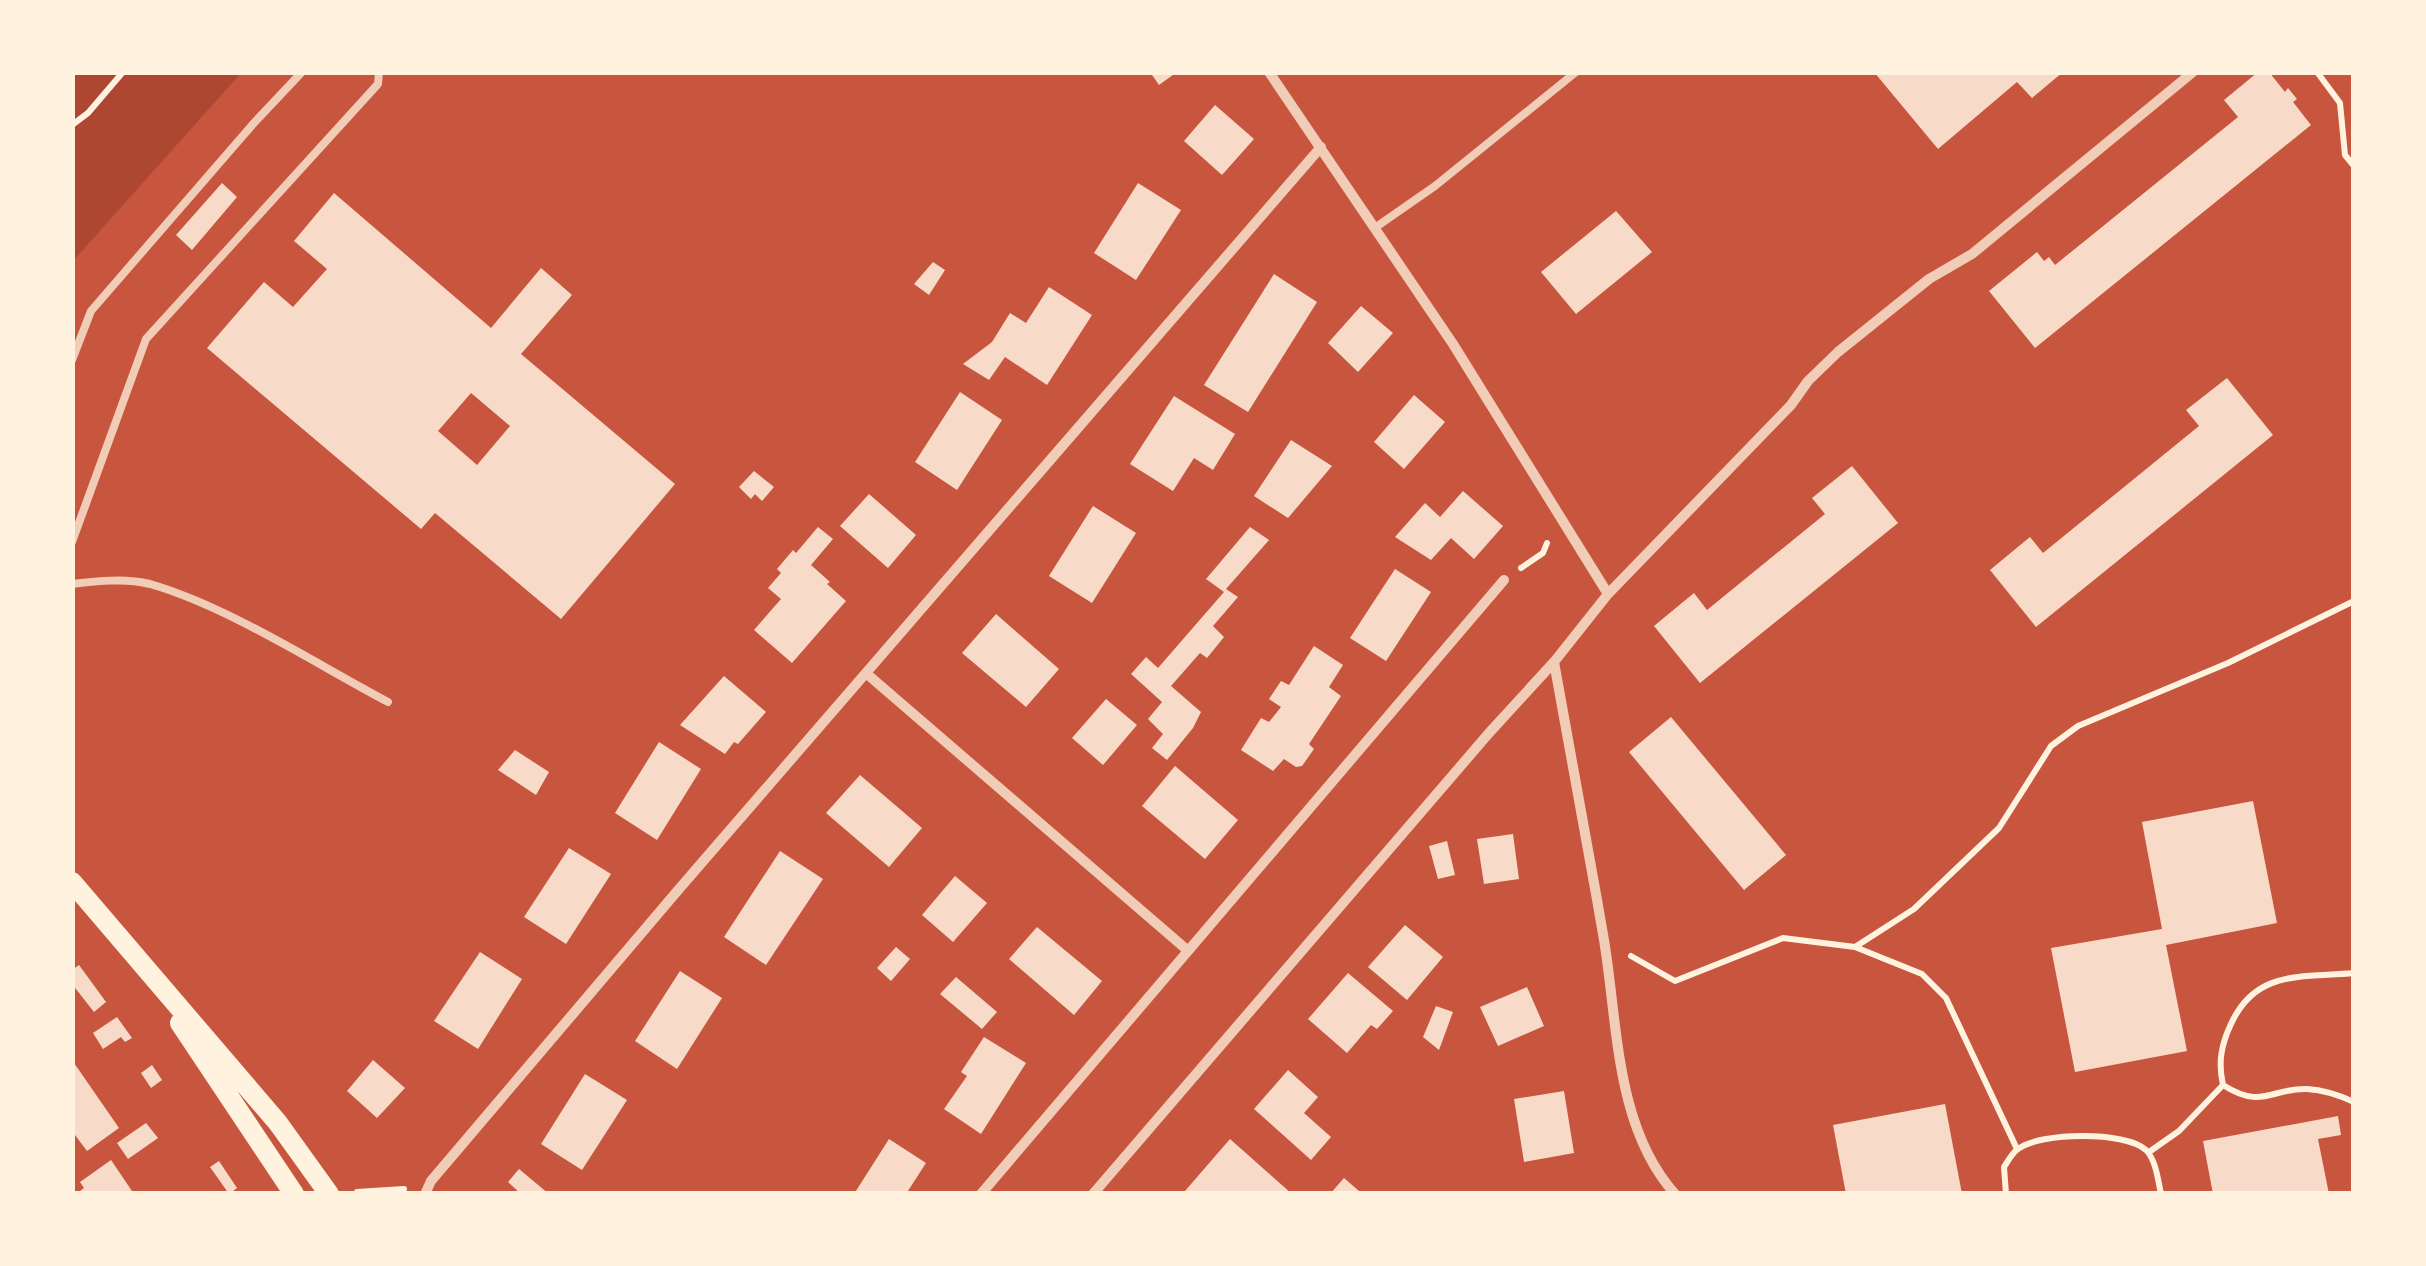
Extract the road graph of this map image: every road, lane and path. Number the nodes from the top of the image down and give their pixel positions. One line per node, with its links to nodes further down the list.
1 (122, 72): 8 (path)
2 (302, 72): 12 (lane)
3 (380, 72): 14 (lane)
4 (1269, 72): 9 (street)
5 (1576, 72): 11 (lane)
6 (2193, 72): 17 (street)
7 (2317, 72): 10 (path)
8 (72, 125)
9 (1321, 147): 11 (street); 20 (street)
10 (2354, 166)
11 (1376, 227): 13 (street)
12 (72, 360)
13 (1558, 515): 15 (path); 17 (street)
14 (72, 542)
15 (1504, 580): 26 (street)
16 (72, 584): 21 (lane)
17 (1608, 594): 19 (street)
18 (2354, 601): 25 (path)
19 (1554, 662): 24 (street); 38 (street)
20 (867, 674): 26 (street); 36 (street)
21 (388, 702)
22 (72, 882): 23 (main road)
23 (124, 938): 34 (main road); 35 (main road)
24 (1604, 941): 25 (path); 39 (street)
25 (1855, 947): 30 (path)
26 (1186, 949): 37 (street)
27 (2354, 972): 28 (path)
28 (2224, 1085): 29 (path); 31 (path)
29 (2354, 1102)
30 (2017, 1149): 31 (path); 40 (path)
31 (2150, 1152): 41 (path)
32 (410, 1189): 33 (path)
33 (374, 1191)
34 (294, 1194)
35 (329, 1194)
36 (426, 1194)
37 (981, 1194)
38 (1093, 1194)
39 (1675, 1194)
40 (2006, 1194)
41 (2161, 1194)

